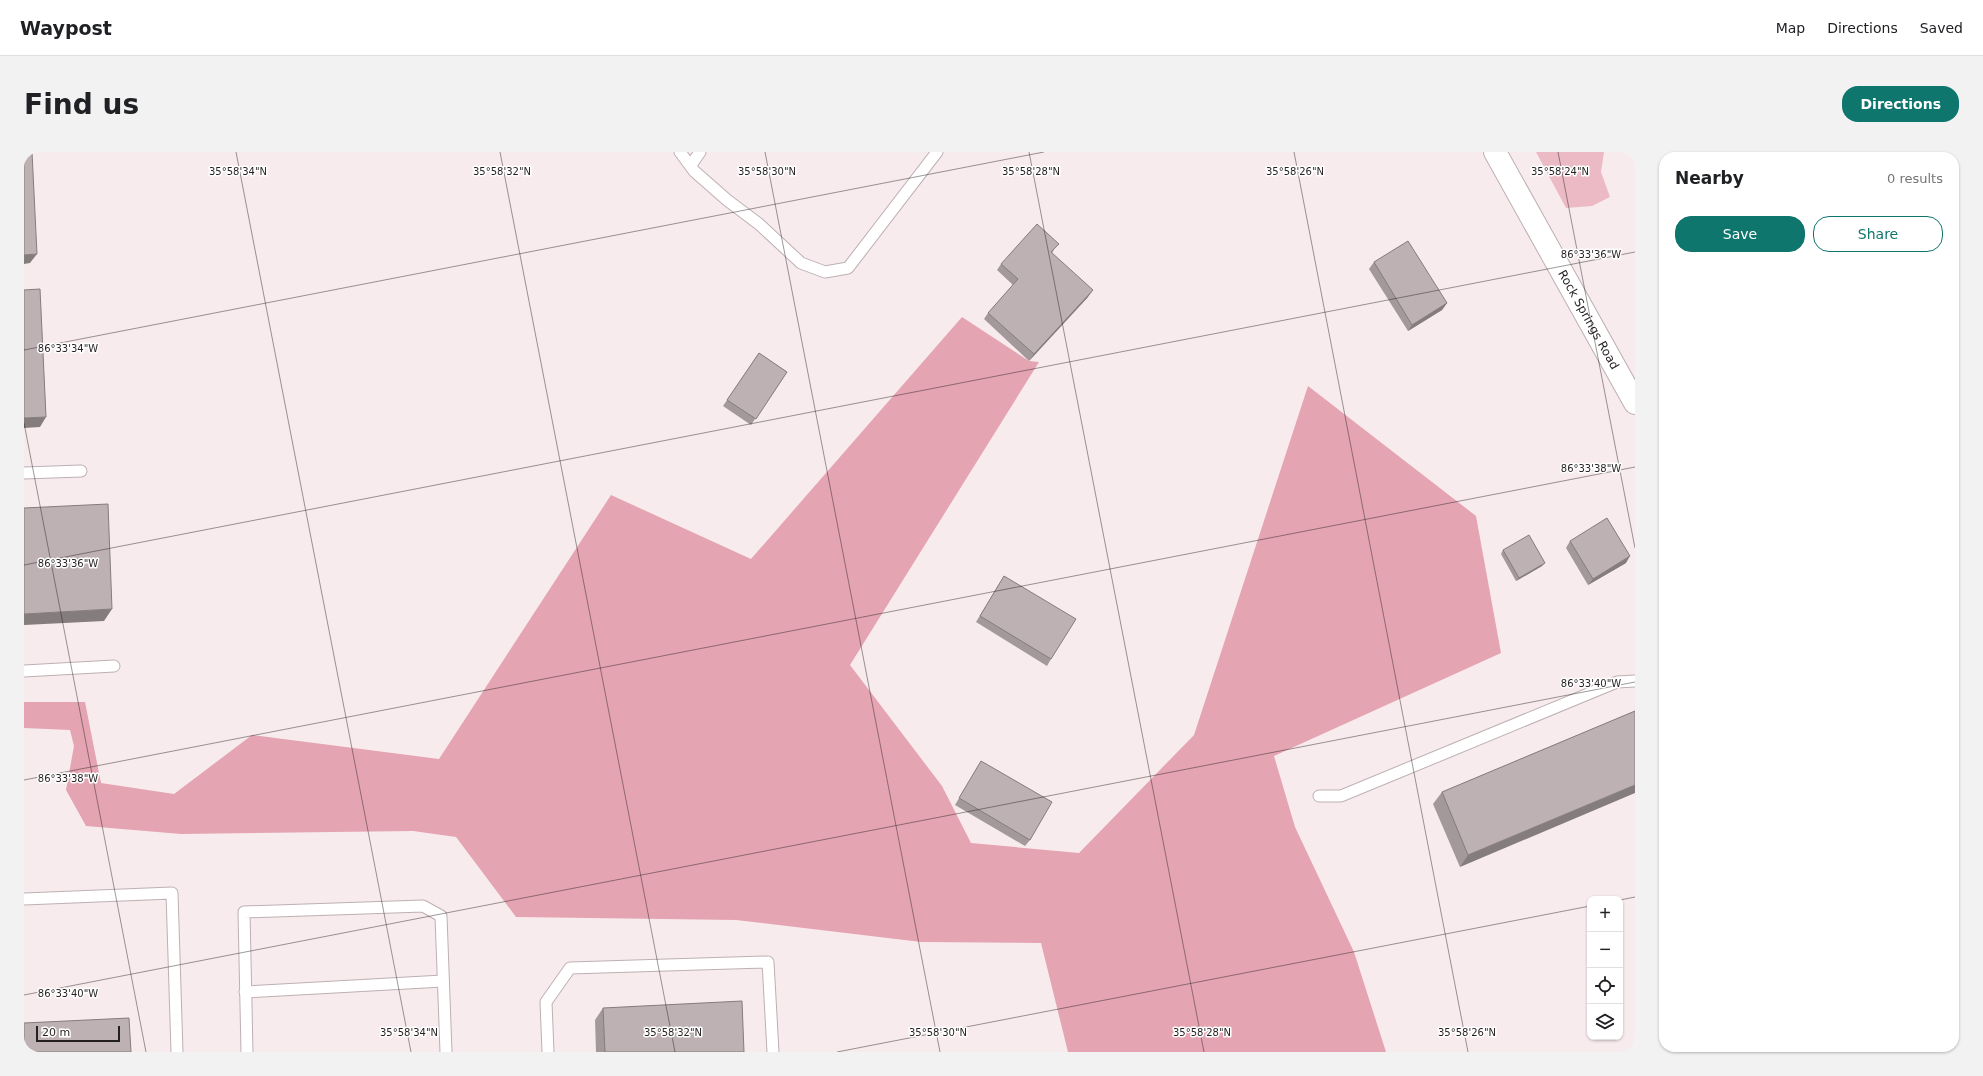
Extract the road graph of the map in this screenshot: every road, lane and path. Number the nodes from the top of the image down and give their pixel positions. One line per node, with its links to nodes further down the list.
1 (680, 152): 5 (lane)
2 (700, 152): 5 (lane)
3 (937, 152): 5 (lane)
4 (1495, 152): 6 (street, Rock Springs Road)
5 (690, 165)
6 (1635, 403)
7 (81, 471): 8 (lane)
8 (24, 473)
9 (114, 666): 10 (lane)
10 (24, 671)
11 (1635, 682): 12 (lane)
12 (1319, 796)
13 (24, 899): 16 (lane)
14 (443, 980): 15 (lane); 15 (lane); 18 (lane)
15 (245, 992): 17 (lane)
16 (177, 1052)
17 (247, 1052)
18 (446, 1052)
19 (548, 1052): 20 (lane)
20 (773, 1052)

